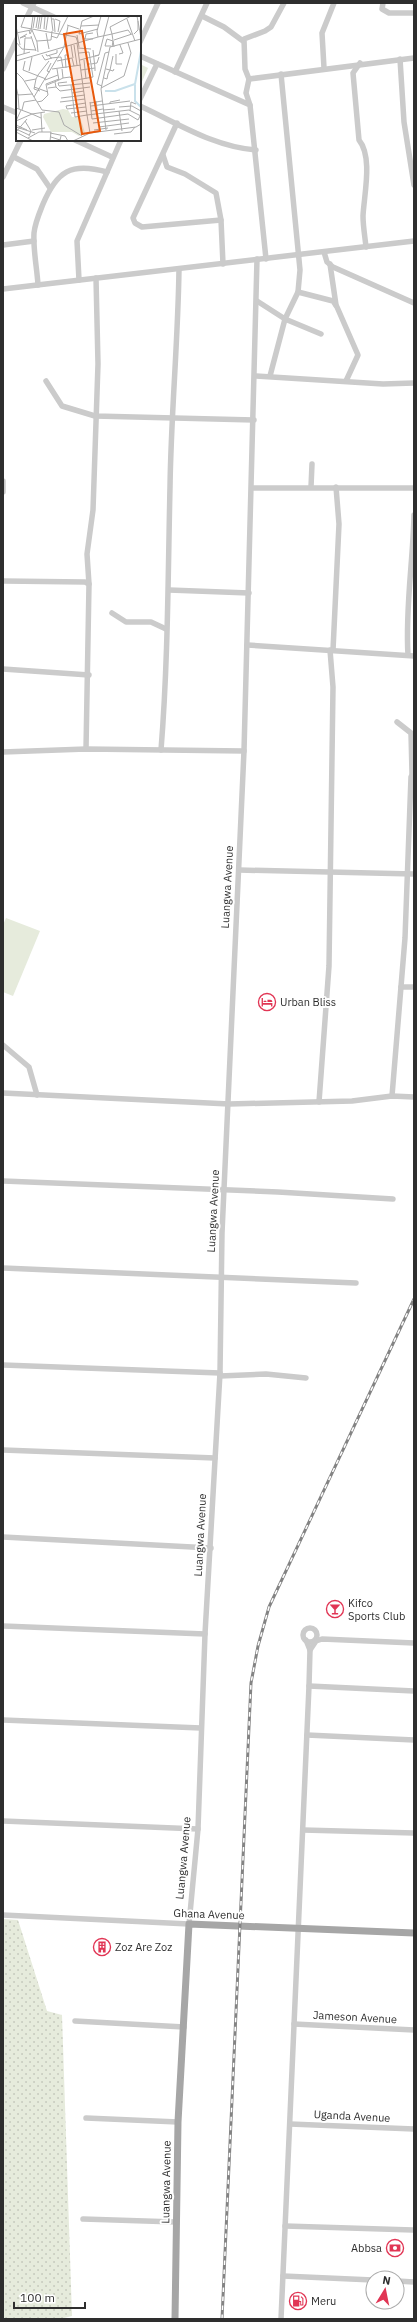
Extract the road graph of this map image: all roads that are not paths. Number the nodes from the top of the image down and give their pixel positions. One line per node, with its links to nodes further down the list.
1 (23, 3): 7 (street)
2 (158, 3): 12 (street)
3 (207, 3): 11 (street)
4 (284, 3): 14 (street)
5 (334, 3): 20 (street)
6 (382, 3): 8 (street)
7 (33, 5): 9 (street); 10 (street)
8 (414, 13)
9 (28, 16)
10 (52, 16)
11 (202, 16): 14 (street); 22 (street)
12 (141, 40)
13 (16, 41): 21 (street)
14 (243, 41): 24 (street)
15 (141, 56): 19 (street)
16 (414, 58): 17 (street)
17 (400, 59): 18 (street); 40 (street)
18 (360, 63): 20 (street); 46 (street)
19 (157, 64): 22 (street); 25 (street)
20 (324, 68): 23 (street)
21 (3, 69)
22 (175, 72): 26 (street)
23 (281, 74): 24 (street); 48 (street)
24 (249, 78): 26 (street)
25 (141, 97)
26 (250, 105): 34 (street)
27 (141, 106): 30 (street)
28 (3, 107): 29 (street)
29 (16, 113)
30 (178, 123): 34 (street); 35 (street)
31 (21, 141): 36 (street)
32 (77, 141): 37 (street)
33 (120, 141): 37 (street)
34 (256, 150): 49 (street)
35 (163, 154): 42 (street); 42 (street)
36 (14, 157): 39 (street); 41 (street)
37 (112, 157): 38 (street)
38 (106, 172): 41 (street); 55 (street)
39 (3, 177)
40 (414, 185)
41 (50, 188): 43 (street)
42 (221, 220): 51 (street)
43 (34, 241): 45 (street); 56 (street)
44 (414, 241): 46 (street)
45 (3, 245)
46 (366, 247): 47 (street)
47 (324, 252): 48 (street); 52 (street)
48 (299, 255): 49 (street); 58 (street)
49 (266, 259): 50 (street)
50 (257, 260): 51 (street); 59 (street, Luangwa Avenue)
51 (222, 264): 53 (street)
52 (330, 264): 60 (street); 61 (street)
53 (179, 269): 54 (street); 70 (street)
54 (96, 278): 55 (street); 69 (street)
55 (80, 280): 56 (street)
56 (38, 285): 57 (street)
57 (3, 290)
58 (298, 292): 61 (street); 62 (street)
59 (257, 301): 62 (street); 64 (street, Luangwa Avenue)
60 (414, 303)
61 (336, 305): 67 (street)
62 (285, 319): 63 (street); 65 (street)
63 (321, 334)
64 (256, 376): 65 (street); 71 (street, Luangwa Avenue)
65 (270, 376): 67 (street)
66 (46, 381): 69 (street)
67 (346, 381): 68 (street)
68 (414, 383)
69 (95, 416): 70 (street); 81 (street)
70 (174, 418): 71 (street); 82 (street)
71 (254, 420): 76 (street, Luangwa Avenue)
72 (312, 464): 74 (street)
73 (3, 481): 78 (street)
74 (311, 487): 75 (street); 76 (street)
75 (336, 487): 77 (street); 87 (street)
76 (252, 488): 83 (street, Luangwa Avenue)
77 (414, 488)
78 (3, 492)
79 (414, 515): 88 (street)
80 (3, 581): 81 (street)
81 (89, 584): 90 (street)
82 (169, 590): 83 (street); 85 (street)
83 (249, 593): 86 (street, Luangwa Avenue)
84 (112, 613): 85 (street)
85 (166, 629): 93 (street)
86 (247, 645): 87 (street); 94 (street, Luangwa Avenue)
87 (332, 650): 88 (street); 99 (street)
88 (411, 655)
89 (3, 669): 90 (street)
90 (89, 675): 92 (street)
91 (397, 722): 96 (street)
92 (86, 749): 93 (street); 95 (street)
93 (160, 750): 94 (street)
94 (244, 751): 97 (street, Luangwa Avenue)
95 (3, 752)
96 (413, 772): 98 (street)
97 (240, 870): 99 (street); 108 (street, Luangwa Avenue)
98 (411, 873): 99 (street); 100 (street)
99 (329, 874): 107 (street)
100 (401, 986): 101 (street); 105 (street)
101 (414, 987)
102 (3, 1045): 104 (street)
103 (3, 1093): 104 (street)
104 (37, 1095): 108 (street)
105 (392, 1096): 106 (street); 107 (street)
106 (414, 1097)
107 (319, 1102): 108 (street)
108 (229, 1104): 110 (street, Luangwa Avenue)
109 (3, 1181): 110 (street)
110 (225, 1191): 111 (street); 113 (street, Luangwa Avenue)
111 (393, 1199)
112 (3, 1268): 113 (street)
113 (221, 1277): 114 (street); 116 (street, Luangwa Avenue)
114 (356, 1283)
115 (3, 1365): 116 (street)
116 (220, 1374): 117 (street); 119 (street, Luangwa Avenue)
117 (306, 1378)
118 (3, 1450): 119 (street)
119 (215, 1458): 121 (street, Luangwa Avenue)
120 (3, 1537): 121 (street)
121 (211, 1548): 123 (street, Luangwa Avenue)
122 (3, 1626): 123 (street)
123 (205, 1634): 131 (street, Luangwa Avenue)
124 (318, 1636): 125 (street); 125 (street); 126 (street); 127 (street)
125 (306, 1640): 127 (street)
126 (414, 1643)
127 (311, 1647): 128 (street)
128 (310, 1686): 129 (street); 132 (street)
129 (414, 1691)
130 (3, 1720): 131 (street)
131 (201, 1728): 135 (street, Luangwa Avenue)
132 (307, 1735): 133 (street); 136 (street)
133 (414, 1740)
134 (3, 1821): 135 (street)
135 (198, 1829): 139 (street, Luangwa Avenue)
136 (303, 1830): 137 (street); 140 (street)
137 (414, 1833)
138 (3, 1915): 139 (street, Ghana Avenue)
139 (189, 1924): 140 (main road, Ghana Avenue); 144 (main road, Luangwa Avenue)
140 (299, 1928): 141 (main road, Ghana Avenue); 143 (street)
141 (414, 1933)
142 (75, 2021): 144 (street)
143 (294, 2024): 145 (street, Jameson Avenue); 148 (street)
144 (184, 2027): 147 (main road, Luangwa Avenue)
145 (414, 2030)
146 (86, 2118): 147 (street)
147 (178, 2122): 151 (main road, Luangwa Avenue)
148 (290, 2124): 149 (street, Uganda Avenue); 152 (street)
149 (414, 2129)
150 (83, 2219): 151 (street)
151 (176, 2222): 156 (main road, Luangwa Avenue)
152 (285, 2226): 153 (street); 154 (street)
153 (414, 2230)
154 (283, 2276): 155 (street); 157 (street)
155 (365, 2280)
156 (175, 2319)
157 (281, 2319)

